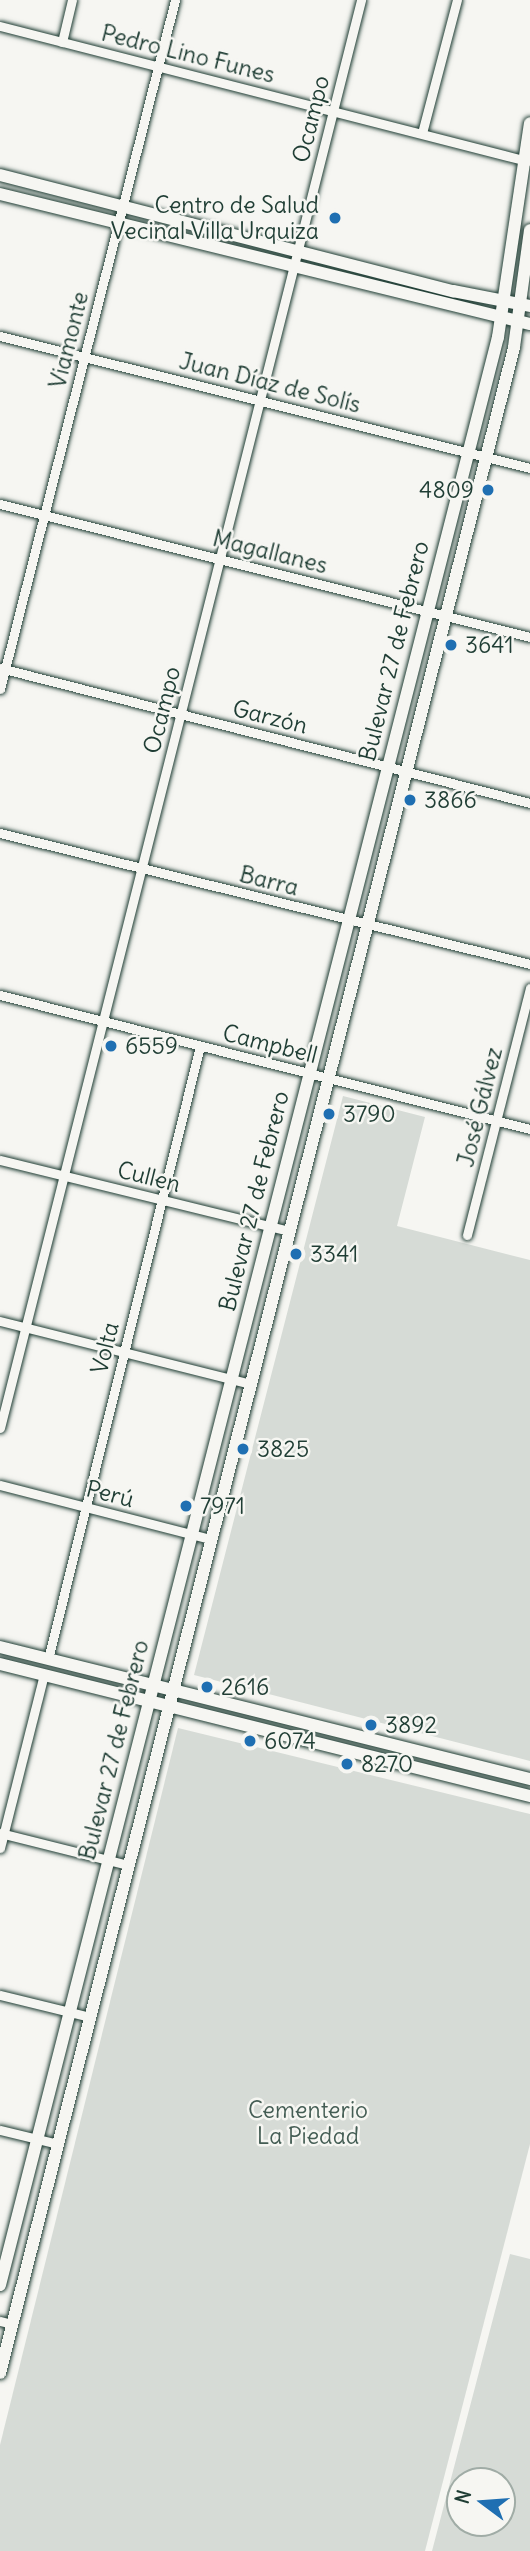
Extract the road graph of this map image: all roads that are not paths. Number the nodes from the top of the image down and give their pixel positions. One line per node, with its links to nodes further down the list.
1 (72, 0): 6 (street)
2 (175, 0): 7 (street, Viamonte)
3 (361, 0): 8 (street, Ocampo)
4 (457, 0): 10 (street)
5 (0, 26): 6 (street, Pedro Lino Funes)
6 (62, 42): 7 (street, Pedro Lino Funes)
7 (158, 66): 8 (street, Pedro Lino Funes); 14 (street, Viamonte)
8 (333, 110): 10 (street, Pedro Lino Funes); 17 (street, Ocampo)
9 (530, 123): 11 (main road, Bulevar 27 de Febrero)
10 (422, 133): 11 (street, Pedro Lino Funes)
11 (526, 160): 19 (main road, Bulevar 27 de Febrero)
12 (0, 175): 14 (main road)
13 (0, 194): 15 (main road)
14 (123, 206): 15 (street, Viamonte); 17 (main road)
15 (119, 223): 18 (main road); 24 (street, Viamonte)
16 (530, 230): 20 (main road, Bulevar 27 de Febrero)
17 (297, 251): 18 (street, Ocampo); 19 (main road)
18 (293, 268): 21 (main road); 25 (street, Ocampo)
19 (504, 301): 20 (main road); 21 (main road, Bulevar 27 de Febrero)
20 (525, 305): 22 (main road, Bulevar 27 de Febrero)
21 (501, 318): 22 (main road); 26 (main road, Bulevar 27 de Febrero)
22 (524, 323): 27 (main road, Bulevar 27 de Febrero)
23 (0, 336): 24 (street, Juan Díaz de Solís)
24 (84, 357): 25 (street, Juan Díaz de Solís); 30 (street, Viamonte)
25 (260, 401): 26 (street, Juan Díaz de Solís); 31 (street, Ocampo)
26 (467, 452): 27 (street, Juan Díaz de Solís); 32 (main road, Bulevar 27 de Febrero)
27 (485, 456): 28 (street, Juan Díaz de Solís); 33 (main road, Bulevar 27 de Febrero)
28 (530, 468)
29 (0, 504): 30 (street, Magallanes)
30 (44, 515): 31 (street, Magallanes); 35 (street, Viamonte)
31 (220, 559): 32 (street, Magallanes); 37 (street, Ocampo)
32 (426, 611): 33 (street, Magallanes); 38 (main road, Bulevar 27 de Febrero)
33 (445, 615): 34 (street, Magallanes); 39 (main road, Bulevar 27 de Febrero)
34 (530, 637)
35 (3, 668): 36 (street, Viamonte); 37 (street, Garzón)
36 (0, 689)
37 (181, 714): 38 (street, Garzón); 42 (street, Ocampo)
38 (386, 767): 39 (street, Garzón); 43 (main road, Bulevar 27 de Febrero)
39 (405, 772): 40 (street, Garzón); 44 (main road, Bulevar 27 de Febrero)
40 (530, 803)
41 (0, 833): 42 (street, Barra)
42 (142, 869): 43 (street, Barra); 48 (street, Ocampo)
43 (347, 921): 44 (street, Barra); 50 (main road, Bulevar 27 de Febrero)
44 (366, 926): 45 (street, Barra); 51 (main road, Bulevar 27 de Febrero)
45 (530, 964)
46 (530, 988): 52 (street, José Gálvez)
47 (0, 995): 48 (street, Campbell)
48 (103, 1021): 49 (street, Campbell); 55 (street, Ocampo)
49 (200, 1046): 50 (street, Campbell); 56 (street, Volta)
50 (307, 1073): 51 (street, Campbell); 57 (main road, Bulevar 27 de Febrero)
51 (327, 1078): 52 (street, Campbell); 58 (main road, Bulevar 27 de Febrero)
52 (496, 1120): 53 (street, Campbell); 59 (street, José Gálvez)
53 (530, 1129)
54 (0, 1160): 55 (street, Cullen)
55 (64, 1175): 56 (street, Cullen); 61 (street, Ocampo)
56 (162, 1200): 57 (street, Cullen); 62 (street, Volta)
57 (269, 1226): 58 (street, Cullen); 63 (main road, Bulevar 27 de Febrero)
58 (289, 1231): 64 (main road, Bulevar 27 de Febrero)
59 (467, 1235)
60 (0, 1321): 61 (street)
61 (26, 1328): 62 (street); 65 (street, Ocampo)
62 (124, 1353): 63 (street); 67 (street, Volta)
63 (230, 1379): 64 (street); 68 (main road, Bulevar 27 de Febrero)
64 (250, 1384): 69 (main road, Bulevar 27 de Febrero)
65 (0, 1428)
66 (0, 1485): 67 (street, Perú)
67 (86, 1507): 68 (street, Perú); 71 (street, Volta)
68 (190, 1534): 69 (street, Perú); 74 (main road, Bulevar 27 de Febrero)
69 (211, 1539): 75 (main road, Bulevar 27 de Febrero)
70 (0, 1647): 71 (main road)
71 (48, 1659): 74 (main road)
72 (0, 1664): 73 (main road)
73 (44, 1674): 76 (main road); 80 (street)
74 (152, 1685): 75 (main road); 76 (main road, Bulevar 27 de Febrero)
75 (173, 1691): 77 (main road, Bulevar 27 de Febrero); 78 (main road)
76 (148, 1700): 77 (main road); 82 (main road, Bulevar 27 de Febrero)
77 (169, 1706): 79 (main road); 83 (main road, Bulevar 27 de Febrero)
78 (530, 1779)
79 (530, 1796)
80 (2, 1833): 81 (street); 82 (street)
81 (0, 1848)
82 (108, 1860): 83 (street); 85 (main road, Bulevar 27 de Febrero)
83 (128, 1865): 86 (main road, Bulevar 27 de Febrero)
84 (0, 1994): 85 (street)
85 (69, 2012): 86 (street); 88 (main road, Bulevar 27 de Febrero)
86 (90, 2017): 89 (main road, Bulevar 27 de Febrero)
87 (0, 2130): 88 (street)
88 (37, 2139): 89 (street); 90 (main road, Bulevar 27 de Febrero)
89 (58, 2144): 91 (main road, Bulevar 27 de Febrero)
90 (0, 2285)
91 (6, 2323): 92 (main road, Bulevar 27 de Febrero)
92 (0, 2373)

